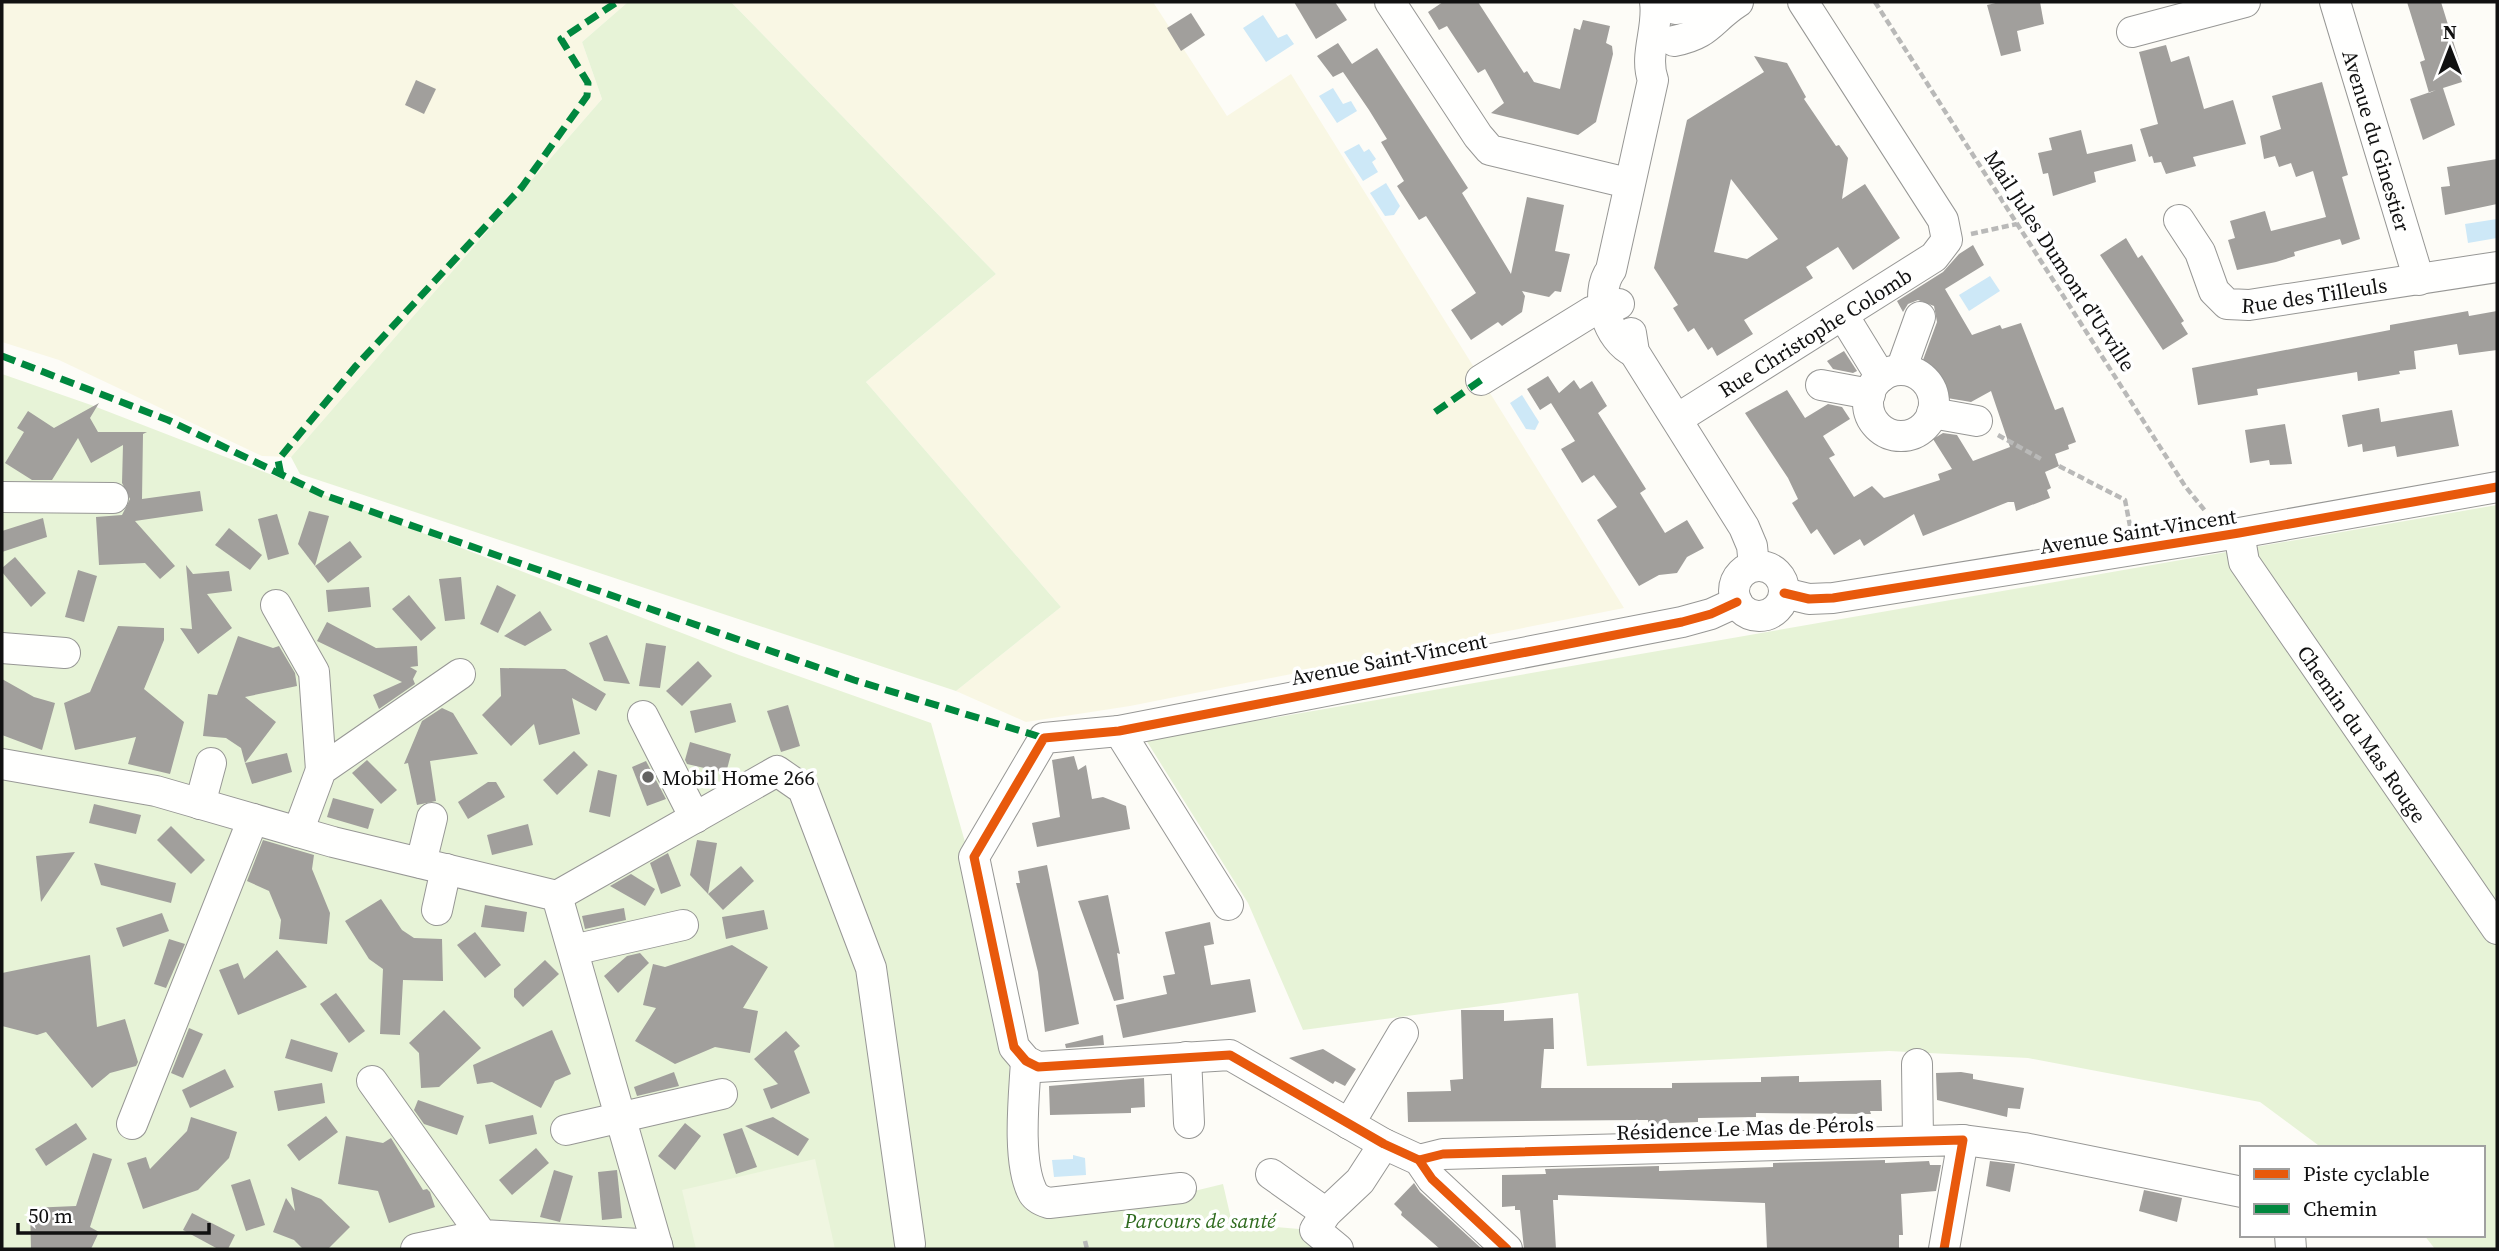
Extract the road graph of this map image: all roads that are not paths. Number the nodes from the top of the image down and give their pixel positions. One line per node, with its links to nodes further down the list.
1 (1390, 2): 8 (street)
2 (1803, 2): 13 (street, Rue Christophe Colomb)
3 (2245, 2): 7 (street)
4 (2335, 2): 11 (street, Avenue du Ginestier)
5 (1728, 8): 6 (street)
6 (1667, 16): 8 (street)
7 (2132, 32)
8 (1629, 183): 12 (street)
9 (2179, 220): 11 (street, Rue des Tilleuls)
10 (2497, 267): 11 (street, Rue des Tilleuls)
11 (2419, 280)
12 (1611, 306): 15 (street); 19 (street)
13 (1843, 315): 16 (street); 19 (street, Rue Christophe Colomb)
14 (1920, 317): 16 (street)
15 (1480, 380)
16 (1884, 380): 17 (street); 18 (street); 18 (street)
17 (1821, 385)
18 (1932, 413): 20 (street)
19 (1677, 419): 25 (street)
20 (1976, 421)
21 (2497, 487): 24 (street, Avenue Saint-Vincent)
22 (2, 496): 23 (street)
23 (113, 498)
24 (2231, 534): 26 (street, Avenue Saint-Vincent); 47 (street, Chemin du Mas Rouge)
25 (1754, 566): 26 (street); 27 (street)
26 (1784, 593): 27 (street)
27 (1737, 602): 33 (street, Avenue Saint-Vincent)
28 (276, 605): 36 (street)
29 (2, 648): 30 (street)
30 (65, 653)
31 (460, 674): 36 (street)
32 (643, 716): 39 (street)
33 (1119, 730): 44 (street); 51 (street, Avenue Saint-Vincent)
34 (211, 763): 37 (street)
35 (2, 764): 37 (street)
36 (321, 770): 41 (street)
37 (200, 804): 40 (street)
38 (432, 818): 42 (street)
39 (695, 818): 43 (street); 69 (street)
40 (253, 819): 41 (street); 57 (street)
41 (298, 832): 42 (street)
42 (434, 866): 43 (street); 45 (street)
43 (557, 896): 48 (street)
44 (1228, 905)
45 (437, 910)
46 (683, 925): 48 (street)
47 (2497, 929)
48 (573, 950): 55 (street)
49 (1403, 1033): 58 (street)
50 (1186, 1057): 51 (street); 56 (street); 58 (street)
51 (1026, 1061): 65 (street)
52 (1917, 1064): 60 (street)
53 (372, 1081): 68 (street)
54 (722, 1094): 55 (street)
55 (622, 1115): 59 (street); 70 (street)
56 (1189, 1123)
57 (132, 1124)
58 (1349, 1124): 62 (street)
59 (566, 1130)
60 (1918, 1140): 61 (street, Résidence Le Mas de Pérols); 63 (street, Résidence Le Mas de Pérols)
61 (1963, 1140): 66 (street, Résidence Le Mas de Pérols); 74 (street)
62 (1384, 1144): 63 (street); 67 (street)
63 (1419, 1160): 73 (street)
64 (1271, 1174): 67 (street)
65 (1181, 1188)
66 (2240, 1192)
67 (1326, 1213): 72 (street)
68 (482, 1235): 70 (street); 71 (street)
69 (910, 1244)
70 (658, 1247)
71 (415, 1249)
72 (1338, 1249)
73 (1507, 1249)
74 (1944, 1249)

